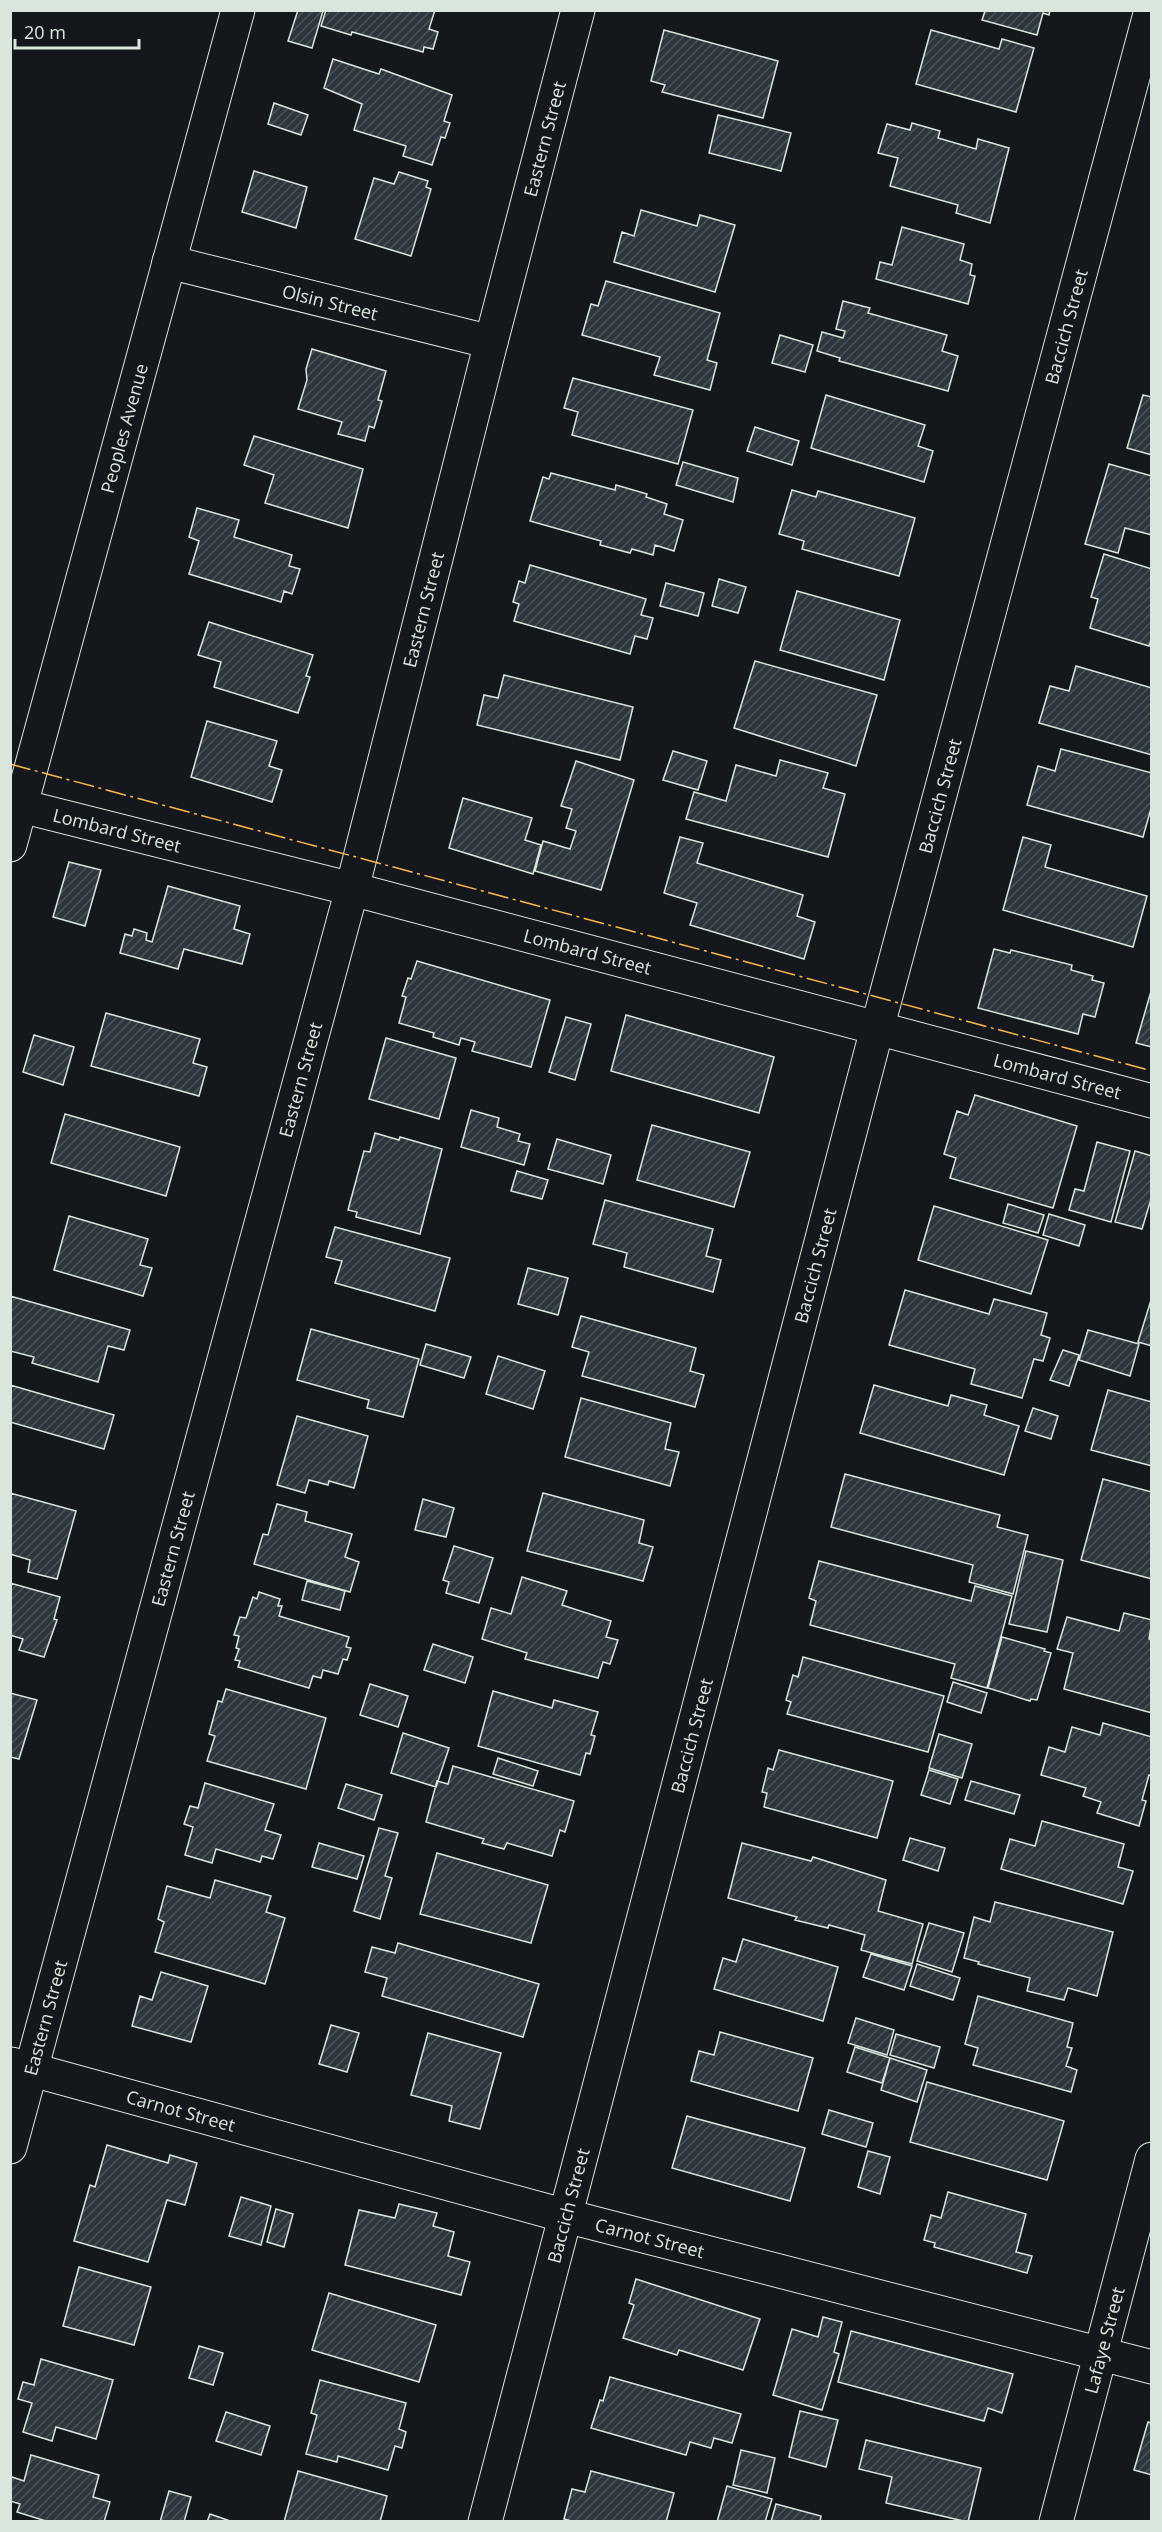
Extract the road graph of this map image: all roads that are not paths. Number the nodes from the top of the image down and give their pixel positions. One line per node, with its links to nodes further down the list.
1 (238, 10): 4 (street, Peoples Avenue)
2 (578, 10): 5 (street, Eastern Street)
3 (1151, 10): 9 (street, Baccich Street)
4 (169, 262): 5 (street, Olsin Street); 6 (street, Peoples Avenue)
5 (491, 342): 8 (street, Eastern Street)
6 (21, 806): 7 (street, Peoples Avenue); 8 (street, Lombard Street)
7 (10, 845)
8 (352, 889): 9 (street, Lombard Street); 11 (street, Eastern Street)
9 (877, 1029): 10 (street, Lombard Street); 14 (street, Baccich Street)
10 (1152, 1101)
11 (21, 2067): 12 (street, Eastern Street); 14 (street, Carnot Street)
12 (10, 2147)
13 (1152, 2159): 15 (street, Lafaye Street)
14 (566, 2216): 15 (street, Carnot Street); 17 (street, Baccich Street)
15 (1100, 2353): 16 (street, Carnot Street); 18 (street, Lafaye Street)
16 (1152, 2367)
17 (485, 2522)
18 (1056, 2522)

